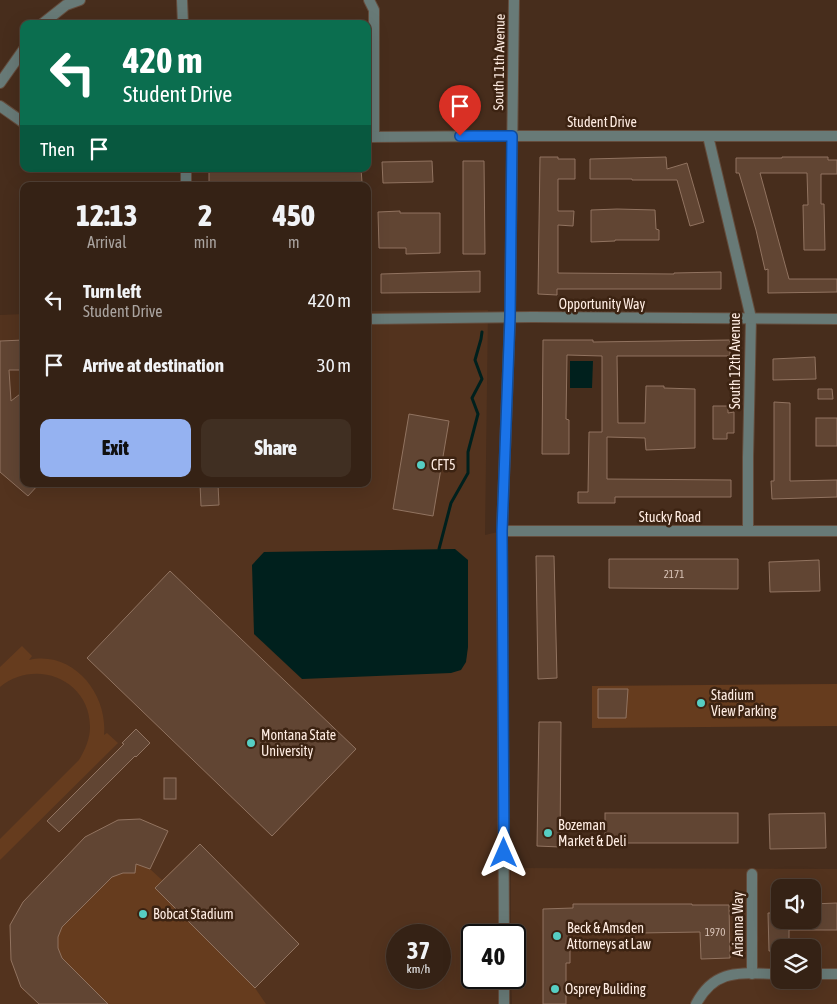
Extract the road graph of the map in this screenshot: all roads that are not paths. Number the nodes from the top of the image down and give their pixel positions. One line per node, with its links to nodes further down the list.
1 (80, 0): 5 (street)
2 (182, 0): 6 (street)
3 (369, 0): 14 (street)
4 (514, 0): 11 (street, South 11th Avenue)
5 (47, 20)
6 (183, 20)
7 (20, 55): 8 (street)
8 (0, 83)
9 (0, 106): 10 (street)
10 (20, 120)
11 (512, 136): 12 (street, Student Drive); 14 (street, Student Drive); 15 (street, South 11th Avenue)
12 (708, 136): 13 (street, Student Drive); 16 (street, South 12th Avenue)
13 (837, 136)
14 (371, 137)
15 (510, 317): 16 (street, Opportunity Way); 17 (street, Opportunity Way); 19 (street, South 11th Avenue)
16 (751, 318): 18 (street, Opportunity Way); 20 (street, South 12th Avenue)
17 (371, 319)
18 (837, 319)
19 (502, 531): 20 (street, Stucky Road); 23 (street, South 11th Avenue)
20 (748, 531): 21 (street, Stucky Road)
21 (837, 531)
22 (752, 874): 24 (street, Arianna Way)
23 (504, 924)
24 (752, 974): 25 (street); 30 (street)
25 (771, 974)
26 (821, 974): 27 (street)
27 (837, 974)
28 (504, 989): 29 (street)
29 (504, 1004)
30 (696, 1004)

